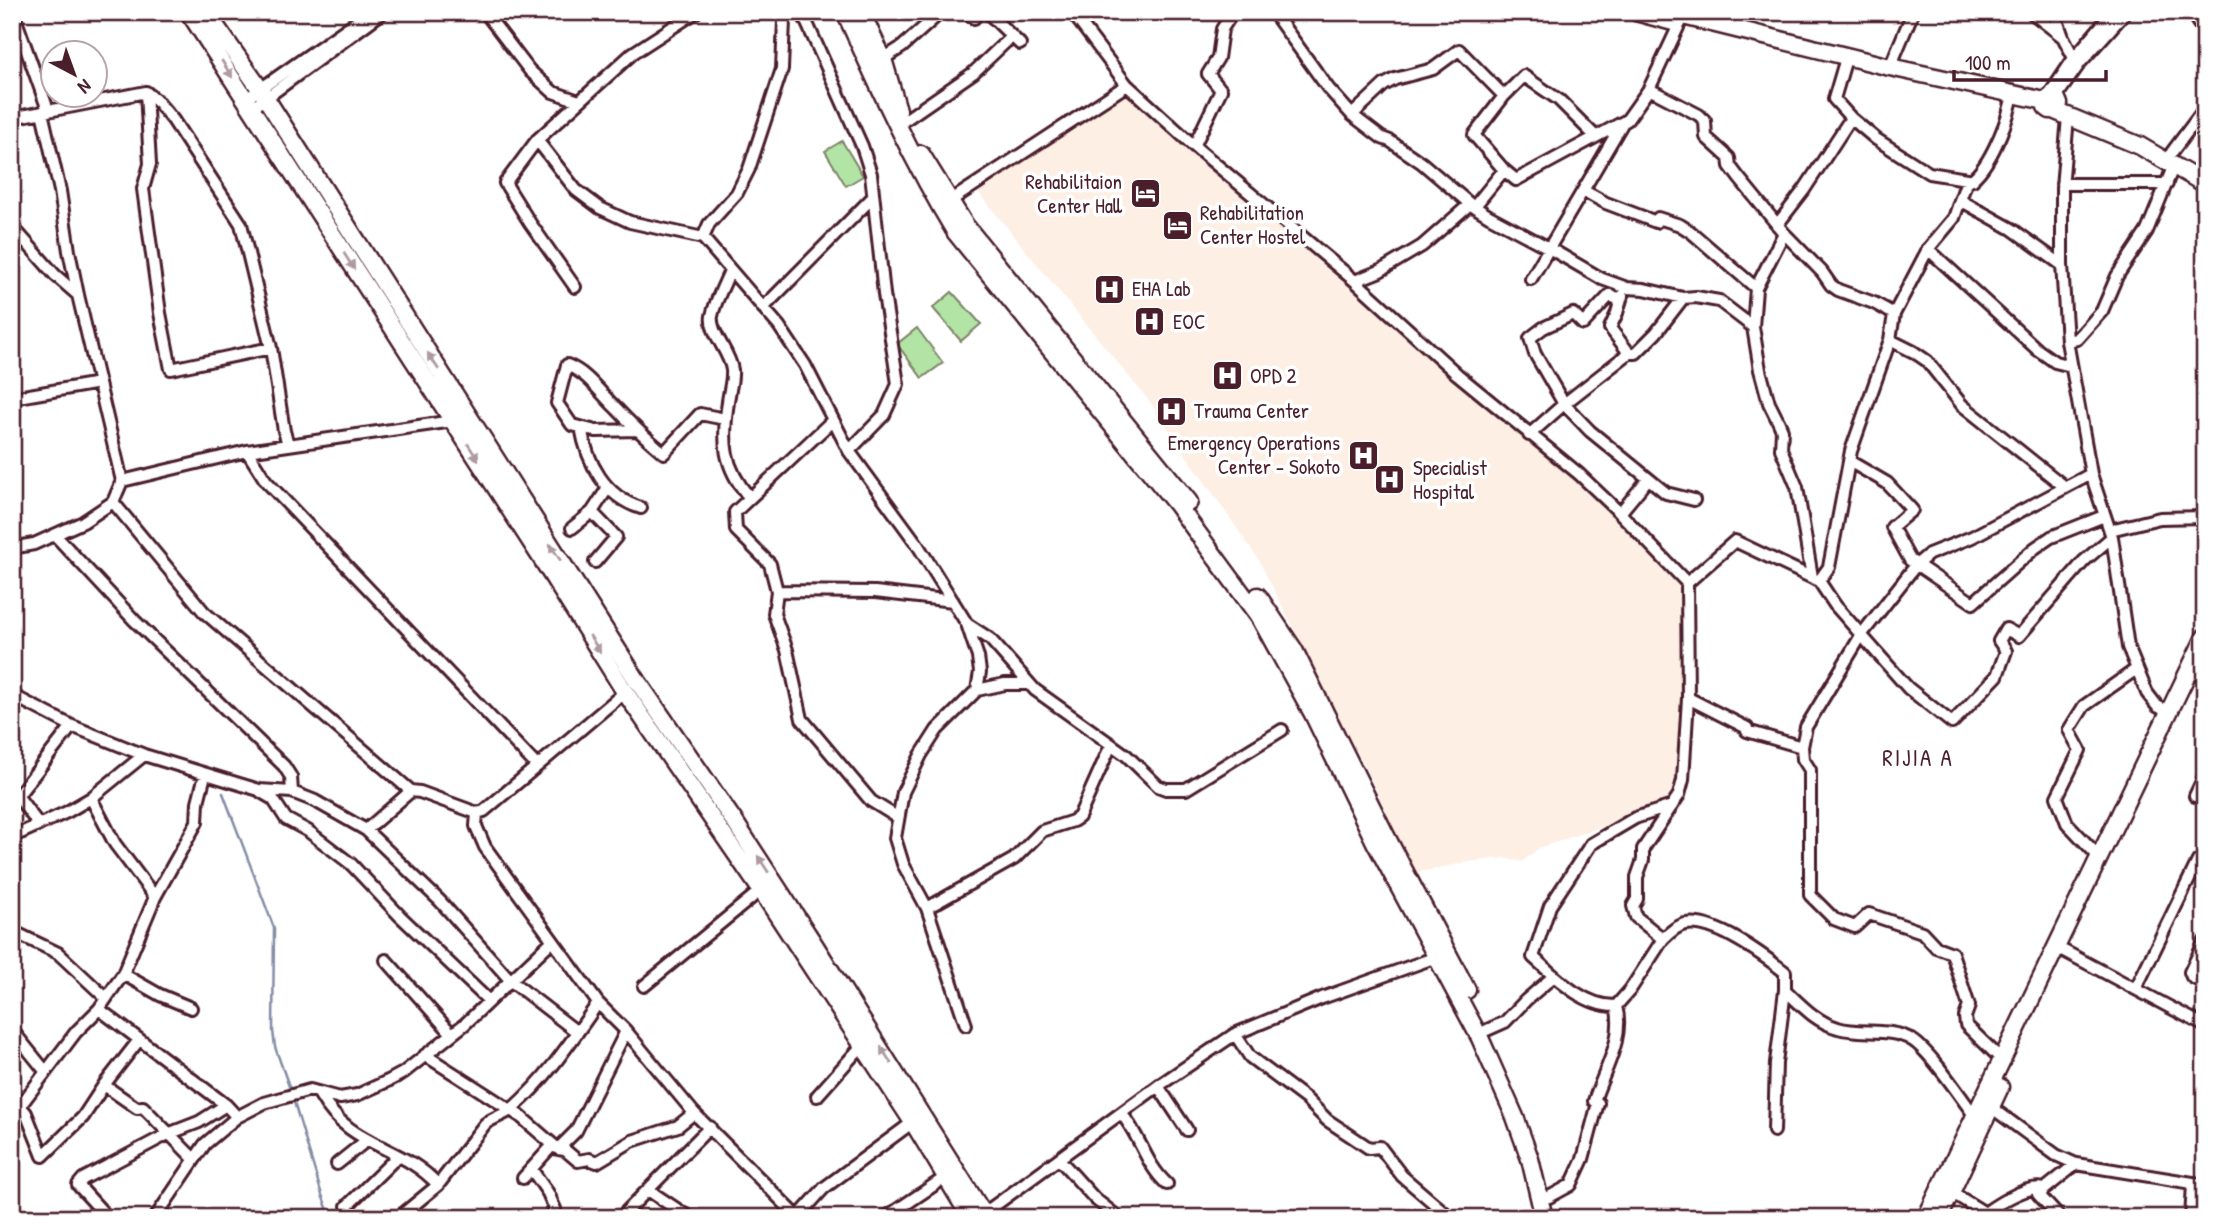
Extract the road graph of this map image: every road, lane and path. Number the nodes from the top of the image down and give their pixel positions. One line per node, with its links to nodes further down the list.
1 (13, 12): 43 (street)
2 (189, 12): 40 (main road, one-way to 40)
3 (206, 12): 36 (main road)
4 (370, 12): 36 (street)
5 (383, 12): 36 (street)
6 (696, 12): 38 (street)
7 (788, 12): 67 (street)
8 (802, 12): 61 (street)
9 (845, 12): 166 (main road)
10 (861, 12): 30 (main road)
11 (941, 12): 30 (street)
12 (965, 12): 13 (street)
13 (978, 12)
14 (987, 12): 48 (street)
15 (1233, 12): 52 (street)
16 (1273, 12): 44 (street)
17 (1636, 12): 26 (main road)
18 (1913, 12): 32 (street)
19 (2031, 12): 28 (street)
20 (2054, 12): 28 (street)
21 (2113, 12): 29 (street)
22 (2126, 12): 41 (street)
23 (2191, 12): 27 (street)
24 (487, 15): 38 (street)
25 (1074, 15): 33 (street)
26 (1677, 16): 31 (main road); 32 (main road); 34 (street)
27 (2205, 33)
28 (2063, 37): 29 (street)
29 (2074, 58): 41 (street)
30 (883, 59): 48 (main road)
31 (1844, 65): 39 (main road); 47 (street)
32 (1890, 67): 41 (main road)
33 (1127, 85): 52 (street); 63 (street)
34 (1649, 89): 49 (street); 66 (street)
35 (145, 92): 43 (street); 85 (street); 85 (street)
36 (262, 94): 40 (street); 228 (main road, one-way to 36)
37 (1504, 96): 44 (street); 50 (street); 54 (street)
38 (579, 101): 51 (street)
39 (2011, 103): 41 (main road); 56 (street)
40 (249, 104): 93 (main road, one-way to 93)
41 (2052, 104): 45 (main road); 53 (main road)
42 (2205, 108): 53 (street)
43 (45, 111): 46 (street); 77 (street)
44 (1352, 115): 64 (street)
45 (2068, 117): 53 (main road); 57 (street)
46 (12, 118)
47 (1851, 118): 56 (street); 66 (street)
48 (902, 122): 63 (main road)
49 (1622, 124): 50 (street); 60 (street)
50 (1595, 136): 54 (street)
51 (537, 140): 67 (street); 74 (street)
52 (1194, 146): 73 (street)
53 (2173, 159): 55 (main road); 58 (street); 59 (main road)
54 (1504, 170): 64 (street)
55 (2205, 171)
56 (1973, 180): 62 (street)
57 (2062, 184): 58 (street); 70 (street)
58 (2167, 184): 84 (street)
59 (2205, 184)
60 (1584, 191): 68 (street); 76 (street)
61 (873, 197): 80 (street); 98 (street)
62 (1960, 200): 69 (street); 70 (street)
63 (950, 201): 166 (main road)
64 (1472, 205): 68 (street); 73 (street)
65 (12, 226): 77 (street)
66 (1780, 229): 76 (street); 81 (street)
67 (703, 238): 71 (street)
68 (1549, 248): 72 (street); 75 (street)
69 (1928, 249): 81 (street); 87 (street)
70 (2062, 265): 84 (street)
71 (730, 271): 80 (street); 91 (street)
72 (1531, 279)
73 (1355, 281): 96 (street)
74 (575, 286)
75 (1627, 288): 78 (street); 79 (street)
76 (1756, 288): 82 (street)
77 (78, 295): 88 (street)
78 (1683, 298): 82 (street); 86 (street)
79 (1619, 301): 86 (street); 90 (street)
80 (763, 308): 92 (street)
81 (1894, 314): 83 (street)
82 (1753, 327): 121 (street)
83 (1890, 340): 100 (street); 104 (street)
84 (2067, 341): 87 (street)
85 (271, 348): 97 (street)
86 (1629, 354): 90 (street)
87 (2071, 366): 101 (street)
88 (99, 383): 89 (street); 103 (street)
89 (12, 398)
90 (1564, 404): 96 (street); 102 (street)
91 (725, 419): 95 (street); 106 (street)
92 (832, 420): 98 (street); 106 (street)
93 (453, 421): 97 (street); 133 (main road, one-way to 133)
94 (582, 427): 95 (street); 95 (street); 105 (street)
95 (637, 430)
96 (1529, 435): 111 (street)
97 (288, 444): 99 (street)
98 (849, 450): 124 (street)
99 (247, 451): 103 (street); 142 (street)
100 (1849, 461): 120 (street); 121 (street)
101 (2091, 474): 104 (street); 112 (street)
102 (1648, 479): 107 (street); 111 (street)
103 (122, 481): 108 (street)
104 (2065, 487): 120 (street)
105 (607, 489): 109 (street); 110 (street)
106 (750, 498): 123 (street)
107 (1694, 500)
108 (113, 502): 117 (street); 146 (street)
109 (641, 508)
110 (592, 512): 114 (street); 119 (street)
111 (1620, 513): 122 (street)
112 (2104, 516): 115 (street); 120 (street)
113 (2205, 517): 115 (street)
114 (572, 528)
115 (2111, 533): 126 (street); 129 (street)
116 (12, 535): 118 (street)
117 (55, 535): 118 (street); 147 (street)
118 (14, 549)
119 (595, 562)
120 (1916, 565): 126 (street)
121 (1816, 579): 122 (street); 126 (street)
122 (1687, 583): 135 (street)
123 (776, 591): 124 (street); 152 (street)
124 (953, 601): 125 (street)
125 (967, 624): 131 (street); 132 (street)
126 (1862, 634): 140 (street)
127 (2205, 638): 136 (main road)
128 (2205, 656): 130 (main road)
129 (2135, 670): 136 (street); 156 (street)
130 (2200, 674): 165 (main road)
131 (1028, 684): 132 (street); 139 (street)
132 (977, 690): 152 (street)
133 (625, 692): 142 (street); 158 (main road)
134 (12, 695): 137 (street)
135 (1688, 698): 140 (street); 150 (street)
136 (2169, 712): 156 (main road)
137 (72, 726): 141 (street); 153 (street)
138 (1282, 730): 139 (street)
139 (1111, 745): 160 (street)
140 (1802, 747): 192 (street)
141 (144, 755): 143 (street); 149 (street)
142 (536, 765): 151 (street)
143 (205, 775): 145 (street); 159 (street)
144 (2205, 775): 148 (street)
145 (259, 790): 147 (street); 176 (street)
146 (411, 791): 151 (street); 154 (street)
147 (292, 792): 154 (street)
148 (2195, 796)
149 (91, 798): 153 (street); 159 (street)
150 (1672, 806): 162 (street); 169 (street)
151 (477, 813): 164 (street)
152 (897, 817): 160 (street)
153 (39, 825): 155 (street)
154 (366, 830): 170 (street)
155 (12, 837)
156 (2099, 857): 192 (main road)
157 (2198, 861): 173 (street)
158 (761, 890): 172 (street); 206 (main road)
159 (155, 897): 168 (street)
160 (927, 908): 181 (street)
161 (13, 932): 175 (street)
162 (1663, 939): 174 (street); 178 (street)
163 (2205, 940): 171 (street)
164 (552, 941): 170 (street); 177 (street)
165 (2064, 951): 173 (street); 199 (main road)
166 (1443, 955): 184 (main road); 188 (street); 239 (main road)
167 (386, 960): 187 (street)
168 (123, 974): 175 (street); 179 (street)
169 (1554, 976): 178 (street); 184 (street)
170 (511, 981): 176 (street); 186 (street)
171 (2205, 984)
172 (644, 986)
173 (2136, 988): 182 (street)
174 (1785, 990): 204 (street); 209 (street)
175 (106, 998): 180 (street)
176 (489, 1001): 187 (street)
177 (598, 1003): 185 (street); 186 (street)
178 (1616, 1006): 225 (street)
179 (191, 1007)
180 (99, 1009): 189 (street); 193 (street)
181 (966, 1024)
182 (2205, 1026)
183 (12, 1030): 193 (street)
184 (1487, 1030): 225 (main road)
185 (626, 1031): 202 (street); 212 (street)
186 (577, 1032): 201 (street)
187 (452, 1034): 191 (street)
188 (1235, 1034): 195 (street); 238 (street)
189 (139, 1040): 194 (street); 198 (street)
190 (858, 1050): 197 (street)
191 (425, 1055): 196 (street); 201 (street)
192 (2002, 1060): 204 (main road)
193 (46, 1072): 200 (street)
194 (104, 1085): 200 (street); 210 (street)
195 (1158, 1086): 203 (street); 208 (street)
196 (320, 1095): 205 (street); 211 (street)
197 (817, 1096)
198 (226, 1105): 205 (street); 210 (street)
199 (1991, 1107): 217 (street); 223 (main road)
200 (16, 1109)
201 (510, 1111): 212 (street); 221 (street)
202 (694, 1113): 207 (street); 212 (street)
203 (1121, 1113): 215 (street); 219 (street)
204 (1974, 1115): 241 (main road)
205 (237, 1117): 214 (street)
206 (913, 1122): 218 (main road); 235 (street)
207 (710, 1127): 222 (street); 235 (street)
208 (1186, 1130)
209 (1774, 1131)
210 (167, 1134): 214 (street); 229 (street)
211 (367, 1140): 213 (street); 216 (street)
212 (555, 1147): 232 (street)
213 (398, 1156): 221 (street); 226 (street)
214 (194, 1159): 230 (street)
215 (1059, 1159): 228 (street); 237 (street)
216 (337, 1164)
217 (2076, 1164): 220 (street); 224 (street)
218 (946, 1178): 228 (main road); 236 (street)
219 (1167, 1184)
220 (2199, 1184): 244 (street)
221 (438, 1185): 231 (street)
222 (648, 1190): 233 (street); 234 (street)
223 (1951, 1192): 227 (street); 242 (main road)
224 (2038, 1194): 227 (street); 243 (street)
225 (1549, 1197): 240 (main road)
226 (347, 1206)
227 (1982, 1216)
228 (980, 1217)
229 (108, 1218)
230 (155, 1218)
231 (398, 1218)
232 (551, 1218)
233 (620, 1218)
234 (690, 1218)
235 (798, 1218)
236 (885, 1218)
237 (1119, 1218)
238 (1451, 1218)
239 (1544, 1218)
240 (1553, 1218)
241 (1926, 1218)
242 (1938, 1218)
243 (2060, 1218)
244 (2191, 1218)

